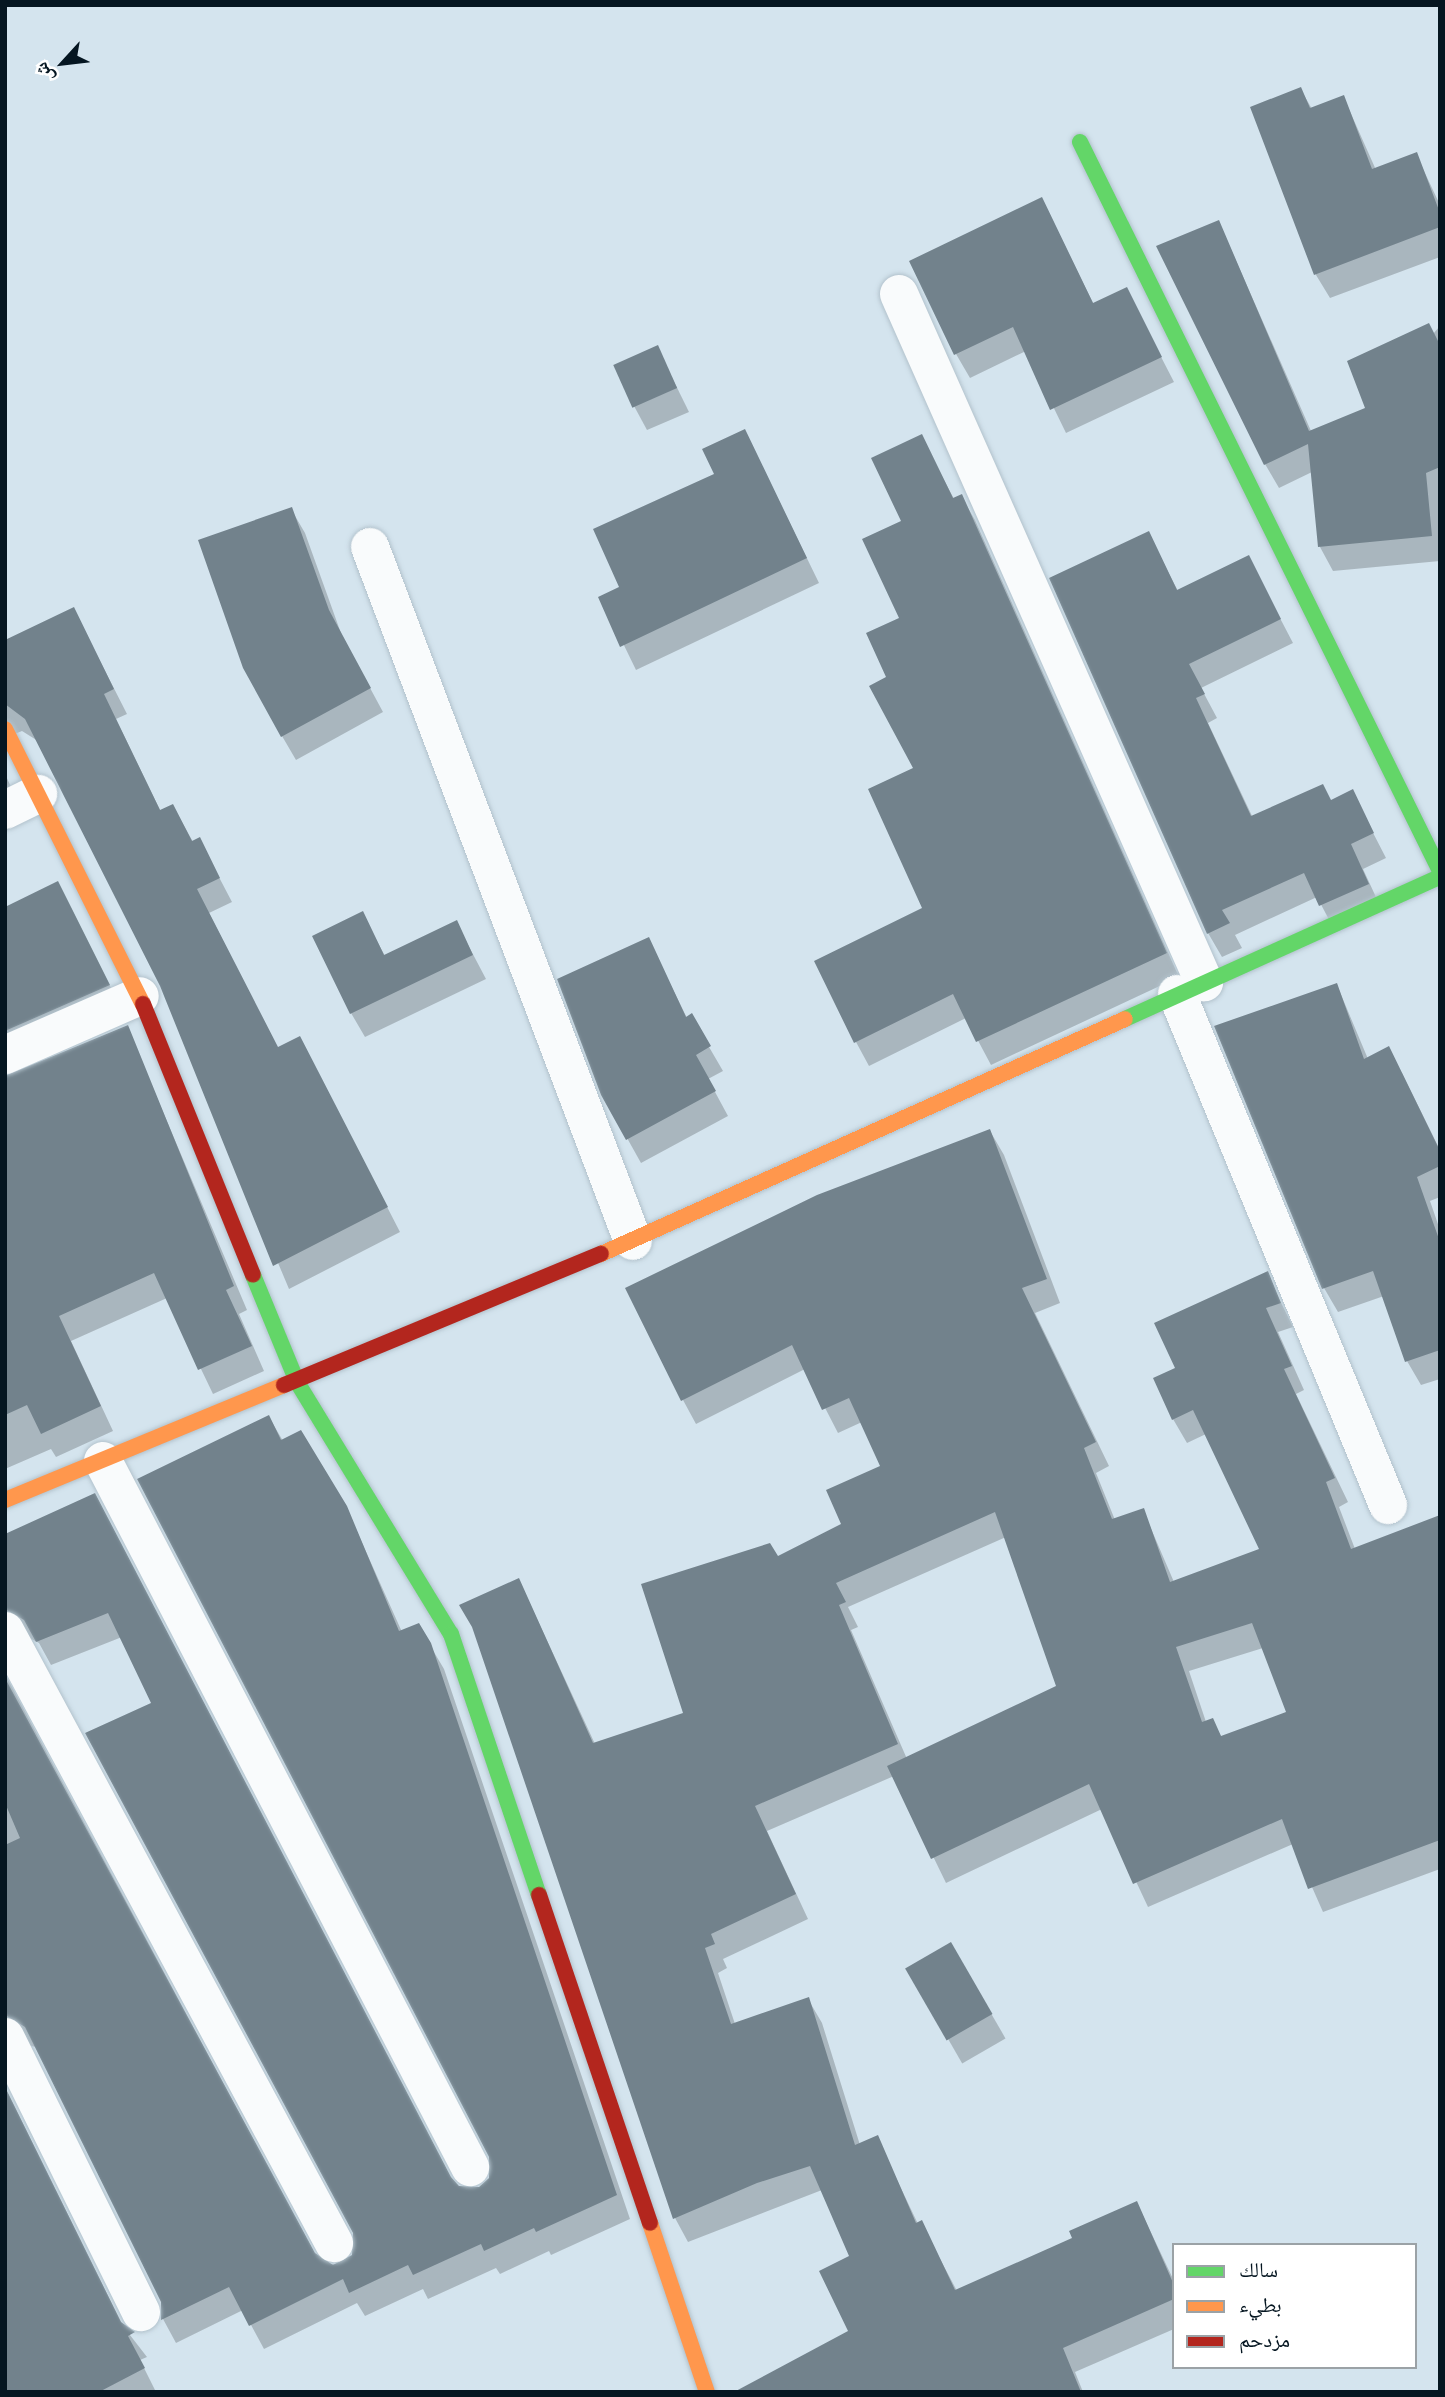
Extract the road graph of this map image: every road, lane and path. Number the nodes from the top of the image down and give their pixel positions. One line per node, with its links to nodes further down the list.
1 (1080, 142): 6 (street)
2 (899, 294): 8 (street)
3 (370, 547): 11 (street)
4 (5, 729): 5 (street)
5 (22, 802): 9 (street)
6 (1440, 871)
7 (1440, 877): 8 (street)
8 (1190, 988): 11 (street); 15 (street)
9 (140, 996): 10 (street); 12 (street)
10 (5, 1055)
11 (633, 1241): 12 (street)
12 (297, 1382): 13 (street); 21 (street)
13 (103, 1461): 14 (street); 18 (street)
14 (5, 1500)
15 (1388, 1505)
16 (5, 1631): 19 (street)
17 (5, 2037): 20 (street)
18 (470, 2167)
19 (334, 2243)
20 (141, 2312)
21 (707, 2392)

